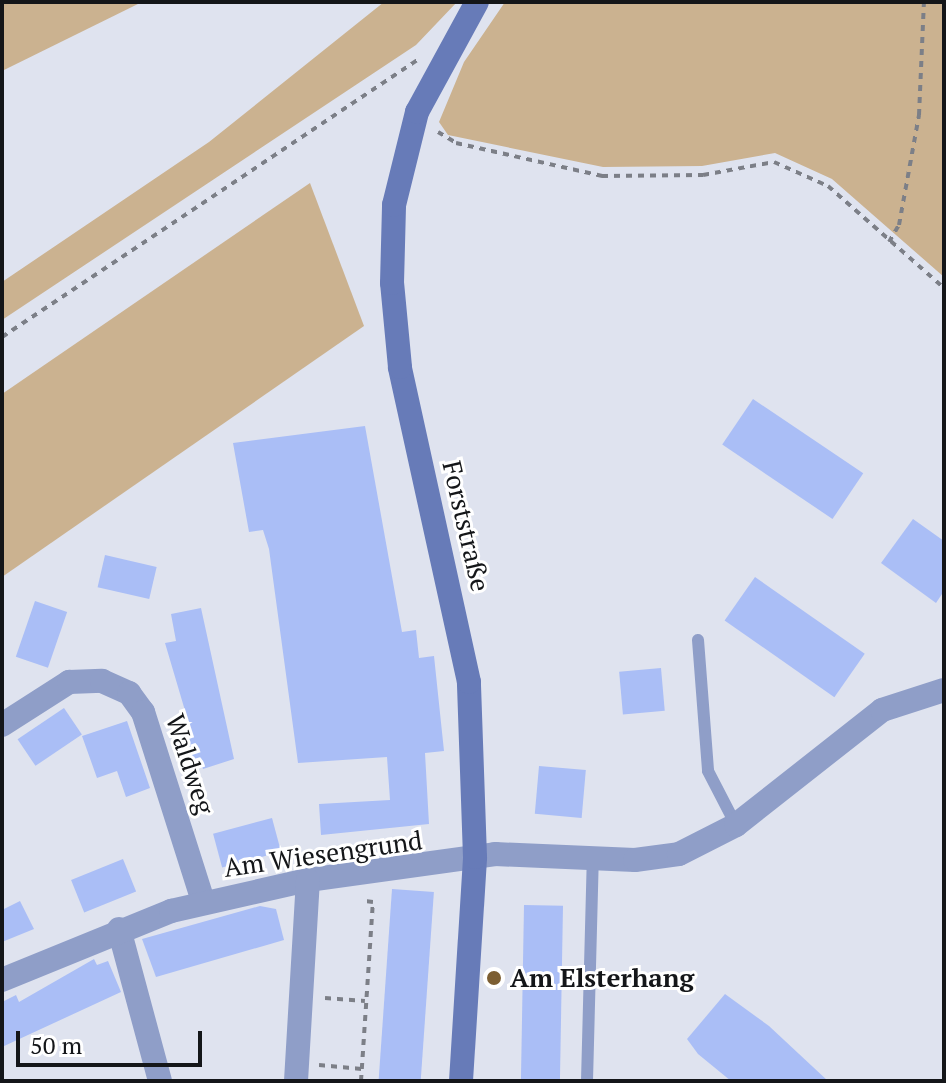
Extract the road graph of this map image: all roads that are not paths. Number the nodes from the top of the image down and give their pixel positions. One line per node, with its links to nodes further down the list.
1 (477, 2): 6 (street, Forststraße)
2 (698, 640): 5 (lane)
3 (944, 690): 5 (street)
4 (2, 725): 9 (street, Waldweg)
5 (736, 825): 7 (street)
6 (475, 857): 7 (street); 8 (street, Am Wiesengrund); 14 (street, Forststraße)
7 (593, 859): 15 (lane)
8 (308, 880): 9 (street, Am Wiesengrund); 12 (street)
9 (203, 901): 10 (street, Am Wiesengrund)
10 (119, 929): 11 (street, Am Wiesengrund); 13 (street)
11 (2, 980)
12 (296, 1073)
13 (160, 1081)
14 (461, 1081)
15 (587, 1081)

